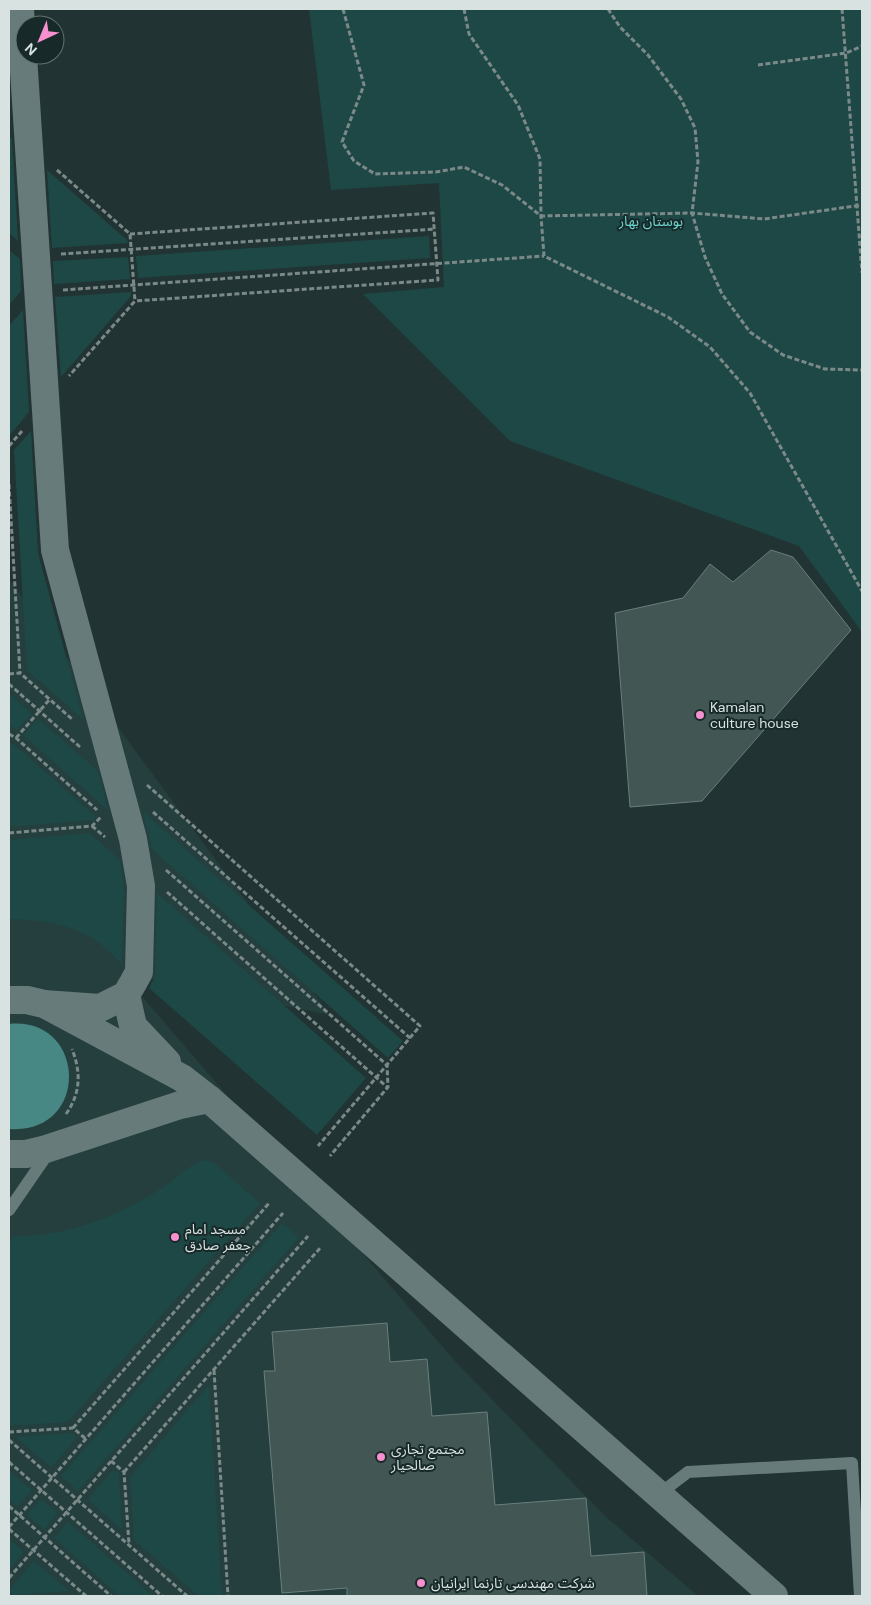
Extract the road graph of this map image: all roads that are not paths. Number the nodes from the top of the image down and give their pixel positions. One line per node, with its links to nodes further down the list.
1 (20, 9): 2 (street)
2 (126, 995): 4 (street); 5 (street)
3 (9, 1000): 4 (street)
4 (44, 1004): 5 (street)
5 (182, 1078): 6 (street)
6 (209, 1099): 7 (street); 10 (street)
7 (54, 1146): 8 (street); 9 (lane)
8 (9, 1154)
9 (9, 1210)
10 (658, 1495): 11 (street); 12 (lane)
11 (774, 1596)
12 (860, 1596)

